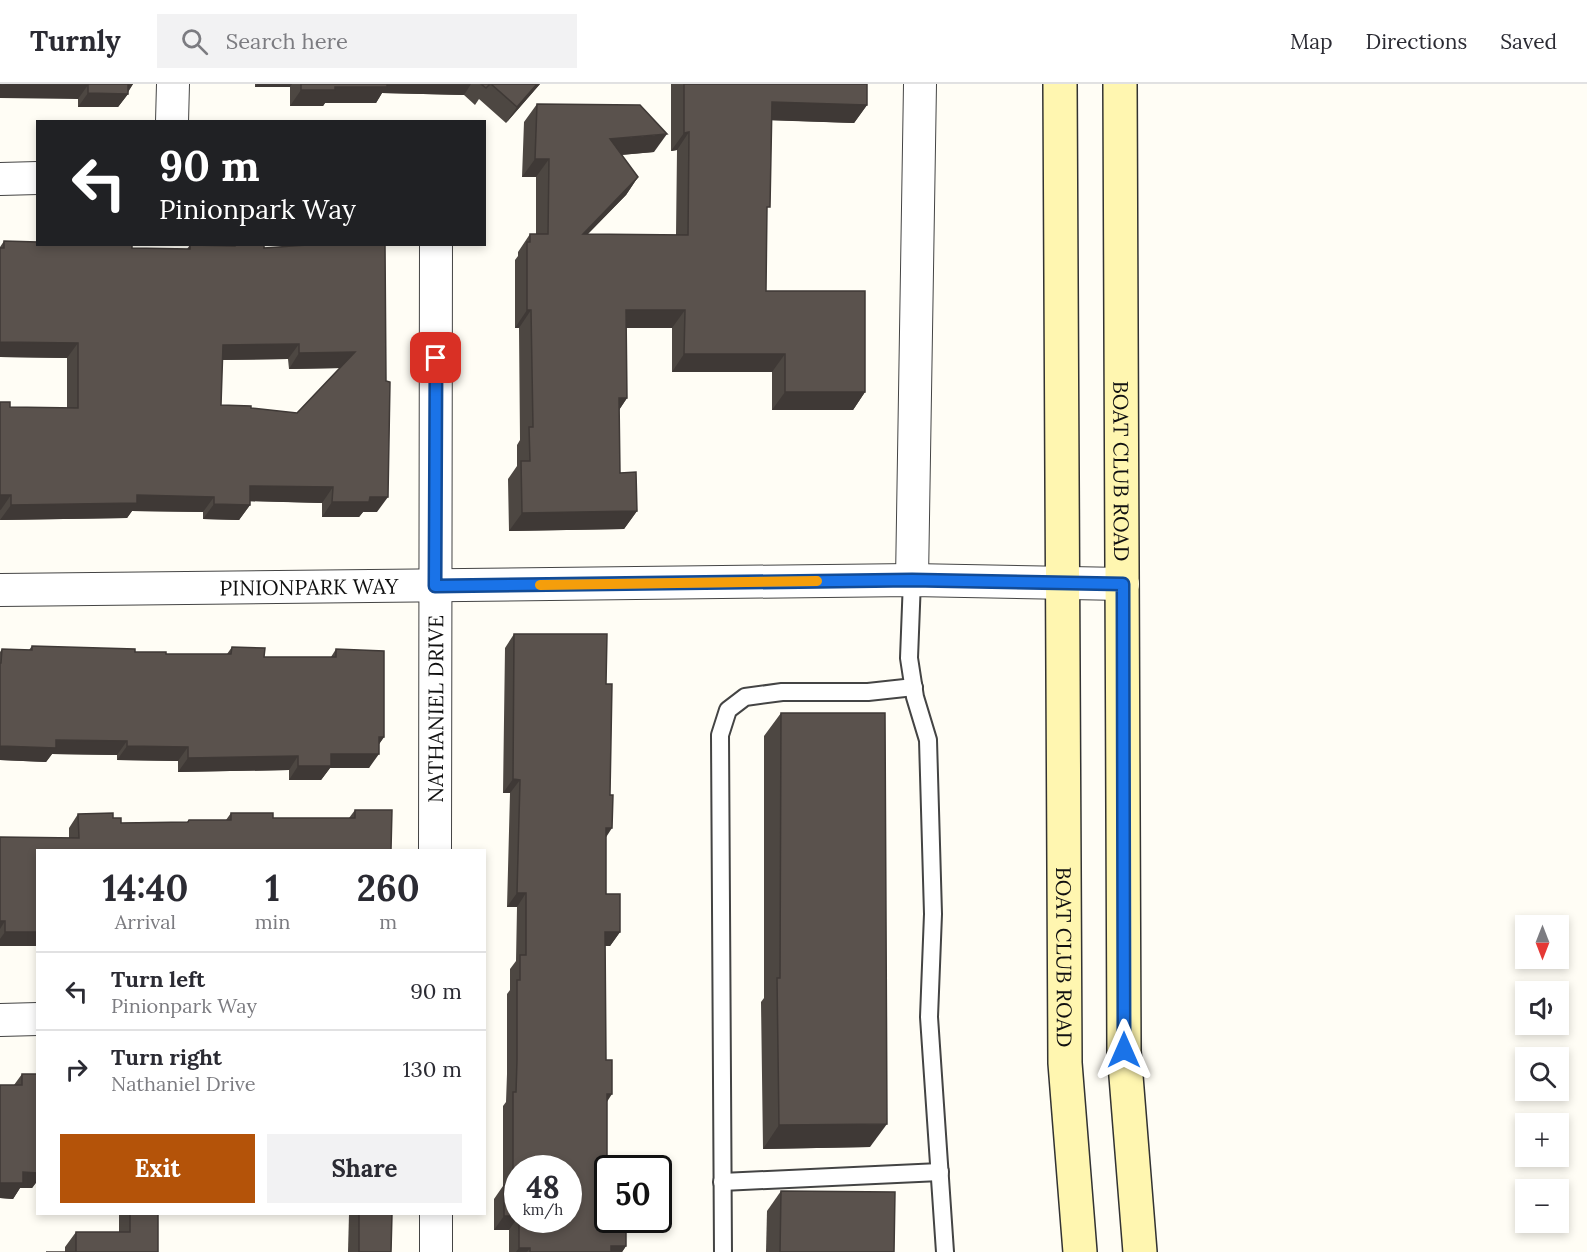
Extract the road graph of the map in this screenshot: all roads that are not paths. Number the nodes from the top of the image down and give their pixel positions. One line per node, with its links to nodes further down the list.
1 (172, 84): 5 (street)
2 (920, 84): 9 (street)
3 (1060, 84): 10 (main road, BOAT CLUB ROAD)
4 (1120, 84): 11 (main road, BOAT CLUB ROAD)
5 (172, 120)
6 (0, 178): 7 (street)
7 (36, 178)
8 (436, 246): 12 (street, NATHANIEL DRIVE)
9 (912, 580): 10 (street, PINIONPARK WAY); 12 (street, PINIONPARK WAY); 14 (lane)
10 (1061, 583): 11 (street, PINIONPARK WAY); 24 (main road, BOAT CLUB ROAD)
11 (1123, 584): 25 (main road, BOAT CLUB ROAD)
12 (435, 586): 13 (street, PINIONPARK WAY); 15 (street, NATHANIEL DRIVE)
13 (0, 590)
14 (914, 687): 18 (lane); 19 (lane)
15 (435, 849)
16 (36, 1019): 17 (street)
17 (0, 1020)
18 (940, 1172): 19 (lane); 23 (lane)
19 (722, 1182): 22 (lane)
20 (436, 1215): 21 (street)
21 (436, 1252)
22 (723, 1252)
23 (945, 1252)
24 (1080, 1252)
25 (1140, 1252)

